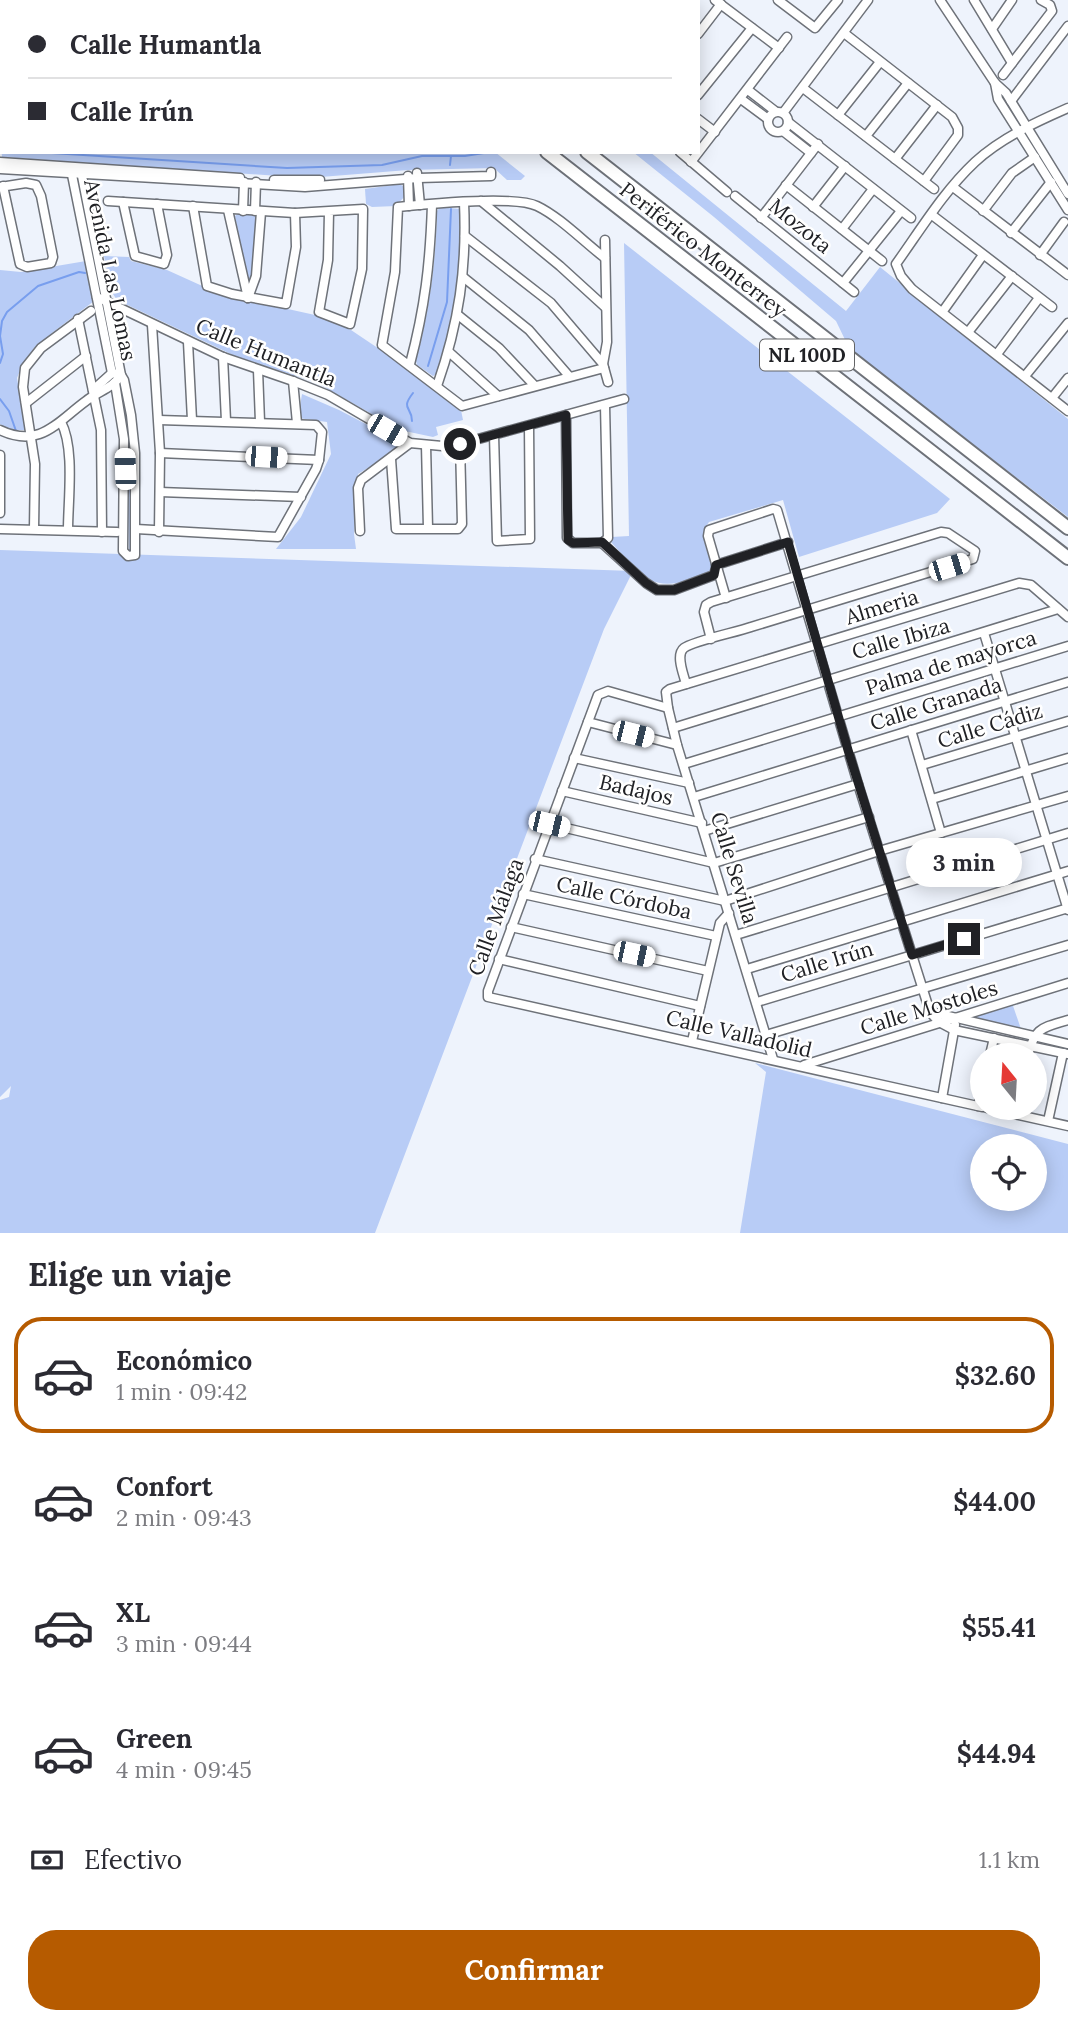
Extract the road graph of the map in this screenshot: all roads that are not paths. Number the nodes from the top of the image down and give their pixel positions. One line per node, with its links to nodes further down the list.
1 (778, 0): 9 (street)
2 (838, 0): 9 (street)
3 (868, 0): 14 (street)
4 (940, 0): 21 (street)
5 (974, 0): 12 (street)
6 (1012, 0): 12 (street)
7 (1041, 0): 18 (street)
8 (718, 2): 11 (street); 13 (street)
9 (789, 3)
10 (1068, 26): 26 (street)
11 (752, 28): 16 (street); 24 (street)
12 (992, 29): 18 (street)
13 (700, 31)
14 (844, 33): 17 (street); 22 (street)
15 (787, 37): 16 (street)
16 (779, 48): 23 (street)
17 (880, 62): 20 (street); 30 (street)
18 (1012, 63): 19 (street)
19 (1003, 75)
20 (908, 83): 27 (street); 38 (street)
21 (995, 83): 26 (street); 37 (street)
22 (803, 88): 29 (street); 30 (street)
23 (748, 90): 25 (street); 29 (street)
24 (700, 93)
25 (741, 99): 31 (street); 36 (street)
26 (1011, 101): 34 (street)
27 (937, 105): 47 (street); 55 (street)
28 (1067, 110): 34 (street)
29 (779, 112): 31 (street); 33 (street)
30 (838, 115): 38 (street)
31 (768, 118): 35 (street)
32 (700, 121): 36 (street)
33 (788, 122): 35 (street); 39 (street)
34 (1028, 127): 37 (street); 63 (street)
35 (783, 131): 41 (street)
36 (715, 132): 40 (street)
37 (1019, 132): 46 (street); 60 (street)
38 (866, 136): 47 (street)
39 (818, 144): 41 (street); 50 (street)
40 (700, 151)
41 (811, 153): 58 (street)
42 (550, 154): 170 (highway, Periférico Monterrey / NL 100D)
43 (590, 154): 159 (highway, Periférico Monterrey / NL 100D)
44 (682, 154): 49 (street, Mozota)
45 (697, 154): 49 (street)
46 (1035, 158): 57 (street); 78 (street)
47 (895, 159): 55 (street)
48 (0, 162): 52 (street)
49 (691, 162): 83 (street, Mozota)
50 (845, 166): 61 (street); 73 (street)
51 (0, 169): 52 (street)
52 (76, 170): 54 (street); 100 (street, Avenida Las Lomas); 103 (street, Avenida Las Lomas)
53 (413, 175): 53 (street); 56 (street); 69 (street); 72 (street)
54 (244, 181): 56 (street); 76 (street)
55 (924, 181): 62 (street)
56 (256, 182): 79 (street)
57 (1051, 182): 74 (street); 87 (street)
58 (786, 185): 73 (street); 83 (street)
59 (2, 186): 59 (street)
60 (953, 187): 78 (street); 82 (street)
61 (873, 189): 77 (street); 86 (street)
62 (934, 189)
63 (1068, 194)
64 (108, 201): 65 (street)
65 (123, 201): 68 (street); 68 (street)
66 (481, 201): 67 (street); 93 (street); 104 (street)
67 (464, 202): 70 (street); 88 (street)
68 (157, 204): 71 (street)
69 (420, 205): 70 (street); 72 (street)
70 (432, 205): 118 (street)
71 (193, 206): 75 (street); 101 (street)
72 (409, 206): 118 (street)
73 (813, 206): 86 (street)
74 (1067, 207)
75 (228, 210): 76 (street); 101 (street)
76 (243, 211): 79 (street)
77 (901, 211): 84 (street); 90 (street)
78 (983, 211): 87 (street)
79 (258, 212): 81 (street); 101 (street)
80 (329, 212): 80 (street); 81 (street)
81 (295, 213): 101 (street)
82 (932, 215): 91 (street); 107 (street)
83 (761, 218): 98 (street, Mozota)
84 (911, 218)
85 (1064, 222): 92 (street)
86 (842, 229): 90 (street)
87 (1011, 233): 92 (street)
88 (465, 236): 97 (street); 119 (street)
89 (605, 240): 93 (street)
90 (869, 251): 94 (street); 98 (street)
91 (983, 255): 96 (street); 107 (street)
92 (1040, 255): 95 (street)
93 (605, 258): 104 (street)
94 (882, 261)
95 (1068, 275)
96 (1012, 276): 102 (street); 112 (street)
97 (463, 277): 108 (street); 122 (street)
98 (843, 284): 99 (street, Mozota)
99 (854, 292)
100 (97, 298): 103 (street, Calle Humantla); 121 (street, Avenida Las Lomas)
101 (248, 298)
102 (1039, 298): 105 (street); 115 (street)
103 (107, 301): 111 (street, Calle Humantla); 121 (street, Avenida Las Lomas)
104 (606, 307): 119 (street)
105 (1052, 307)
106 (91, 311): 109 (street)
107 (943, 311): 112 (street)
108 (458, 315): 114 (street); 129 (street)
109 (78, 319): 116 (street); 134 (street)
110 (1068, 323): 123 (street)
111 (152, 325): 113 (street, Calle Humantla); 138 (street)
112 (969, 331): 115 (street)
113 (188, 341): 117 (street, Calle Humantla); 139 (street)
114 (449, 352): 128 (street); 131 (street)
115 (997, 354): 123 (street)
116 (86, 356): 130 (street); 134 (street)
117 (223, 357): 120 (street, Calle Humantla); 140 (street)
118 (410, 365): 128 (street)
119 (604, 366): 122 (street); 127 (street)
120 (258, 370): 125 (street, Calle Humantla); 142 (street)
121 (116, 374): 126 (street); 130 (street); 162 (street, Avenida Las Lomas)
122 (569, 376): 129 (street)
123 (1025, 376): 132 (street)
124 (1068, 377): 132 (street)
125 (293, 381): 143 (street); 148 (street, Calle Humantla)
126 (115, 383): 130 (street); 162 (street)
127 (608, 383)
128 (437, 386): 131 (street)
129 (534, 386): 131 (street)
130 (92, 394): 141 (street); 165 (street)
131 (498, 396)
132 (1052, 398): 136 (street)
133 (624, 399): 135 (street, Calle Humantla)
134 (26, 403): 147 (street)
135 (605, 405): 137 (street, Calle Humantla); 168 (street)
136 (1068, 411)
137 (566, 415): 144 (street, Calle Humantla); 168 (street)
138 (159, 420): 139 (street); 151 (street)
139 (192, 421): 140 (street)
140 (226, 421): 142 (street)
141 (61, 422): 147 (street); 163 (street)
142 (260, 422): 143 (street)
143 (297, 423): 154 (street)
144 (529, 426): 146 (street, Calle Humantla); 146 (street)
145 (0, 430): 147 (street)
146 (494, 435): 149 (street, Calle Humantla)
147 (32, 437): 161 (street)
148 (410, 443): 150 (street, Calle Humantla); 153 (street)
149 (460, 444): 150 (street, Calle Humantla); 158 (street)
150 (426, 445): 158 (street)
151 (160, 453): 154 (street); 155 (street)
152 (0, 455): 157 (street)
153 (391, 459): 158 (street); 164 (street)
154 (319, 460): 156 (street)
155 (160, 492): 156 (street); 167 (street)
156 (301, 497): 167 (street)
157 (0, 513)
158 (428, 528)
159 (1068, 528)
160 (0, 529): 161 (street)
161 (34, 529): 163 (street)
162 (136, 529): 167 (street)
163 (68, 530): 165 (street)
164 (360, 531)
165 (102, 532): 166 (street)
166 (117, 532)
167 (159, 532)
168 (602, 542): 171 (street)
169 (788, 542): 171 (street); 171 (street); 172 (street)
170 (1068, 558)
171 (716, 565): 173 (street)
172 (797, 575): 173 (street); 175 (street); 175 (street)
173 (726, 598): 178 (street)
174 (1058, 609): 176 (street); 177 (street, Calle Ibiza); 179 (street, Almeria)
175 (807, 610): 178 (street); 179 (street)
176 (1068, 617)
177 (984, 633): 181 (street); 182 (street, Calle Ibiza)
178 (711, 639): 184 (street)
179 (818, 646): 182 (street); 184 (street, Almeria)
180 (1068, 646): 181 (street, Palma de mayorca)
181 (995, 667): 186 (street); 188 (street, Palma de mayorca)
182 (828, 679): 188 (street); 191 (street, Calle Ibiza)
183 (1068, 682): 186 (street, Calle Granada)
184 (686, 684): 185 (street, Almeria)
185 (670, 689): 187 (street, Calle Sevilla)
186 (1006, 702): 192 (street, Calle Granada); 193 (street)
187 (667, 708): 190 (street, Calle Málaga); 191 (street, Calle Sevilla)
188 (839, 717): 195 (street); 198 (street, Palma de mayorca)
189 (1068, 721): 193 (street, Calle Cádiz)
190 (588, 722): 194 (street); 196 (street, Calle Málaga)
191 (673, 728): 194 (street, Calle Sevilla)
192 (911, 730): 195 (street, Calle Granada); 199 (street)
193 (1015, 737): 199 (street, Calle Cádiz); 200 (street)
194 (677, 745): 198 (street, Calle Sevilla)
195 (848, 750): 202 (street); 205 (street, Calle Granada)
196 (574, 758): 201 (street); 203 (street, Calle Málaga)
197 (1068, 758): 200 (street)
198 (684, 764): 201 (street, Calle Sevilla)
199 (922, 765): 206 (street)
200 (1027, 771): 206 (street); 207 (street)
201 (689, 783): 205 (street, Calle Sevilla)
202 (858, 784): 208 (street); 210 (street)
203 (562, 791): 209 (street, Calle Málaga); 210 (street, Badajos)
204 (1068, 796): 207 (street)
205 (694, 797): 210 (street, Calle Sevilla)
206 (932, 799): 211 (street)
207 (1037, 806): 211 (street); 213 (street)
208 (869, 817): 214 (street); 216 (street)
209 (549, 824): 215 (street, Calle Málaga); 216 (street)
210 (703, 827): 216 (street, Calle Sevilla)
211 (941, 833): 214 (street)
212 (1068, 833): 213 (street)
213 (1046, 839): 218 (street); 219 (street)
214 (879, 851): 219 (street); 221 (street)
215 (536, 859): 220 (street, Calle Málaga); 221 (street)
216 (714, 863): 221 (street, Calle Sevilla)
217 (1068, 871): 218 (street)
218 (1057, 874): 222 (street); 224 (street)
219 (890, 886): 224 (street); 226 (street)
220 (523, 894): 225 (street, Calle Málaga); 227 (street, Calle Córdoba)
221 (726, 901): 223 (street, Calle Sevilla)
222 (1068, 908): 229 (street, Calle Irún)
223 (729, 913): 226 (street, Calle Sevilla); 227 (street)
224 (901, 920): 229 (street); 231 (street)
225 (511, 928): 230 (street, Calle Málaga); 232 (street)
226 (736, 935): 231 (street, Calle Sevilla)
227 (716, 936): 232 (street)
228 (1068, 944): 234 (street)
229 (912, 955): 234 (street); 236 (street, Calle Irún)
230 (499, 959): 235 (street, Calle Málaga); 237 (street)
231 (747, 969): 236 (street, Calle Sevilla)
232 (708, 971): 237 (street)
233 (1068, 983): 239 (street, Calle Mostoles)
234 (922, 989): 238 (street); 243 (street)
235 (488, 996): 246 (street, Calle Valladolid)
236 (757, 1002): 243 (street, Calle Sevilla)
237 (700, 1006): 246 (street)
238 (930, 1012): 239 (street); 241 (street)
239 (956, 1019): 241 (street, Calle Mostoles); 242 (street); 244 (street)
240 (1068, 1020): 244 (street)
241 (942, 1023): 242 (street); 254 (street, Calle Mostoles)
242 (954, 1030): 245 (street); 255 (street)
243 (766, 1035): 253 (street, Calle Sevilla)
244 (1033, 1036): 249 (street); 250 (street)
245 (994, 1038): 247 (street); 248 (street)
246 (692, 1041): 253 (street, Calle Valladolid)
247 (993, 1043)
248 (1007, 1043)
249 (1031, 1043)
250 (1068, 1044)
251 (1047, 1052): 252 (street)
252 (1066, 1054): 258 (street)
253 (773, 1059): 254 (street, Calle Valladolid)
254 (801, 1066): 255 (street, Calle Valladolid)
255 (942, 1098): 256 (street, Calle Valladolid)
256 (970, 1104)
257 (1045, 1120): 258 (street, Calle Valladolid)
258 (1048, 1121): 259 (street, Calle Valladolid)
259 (1068, 1126)

